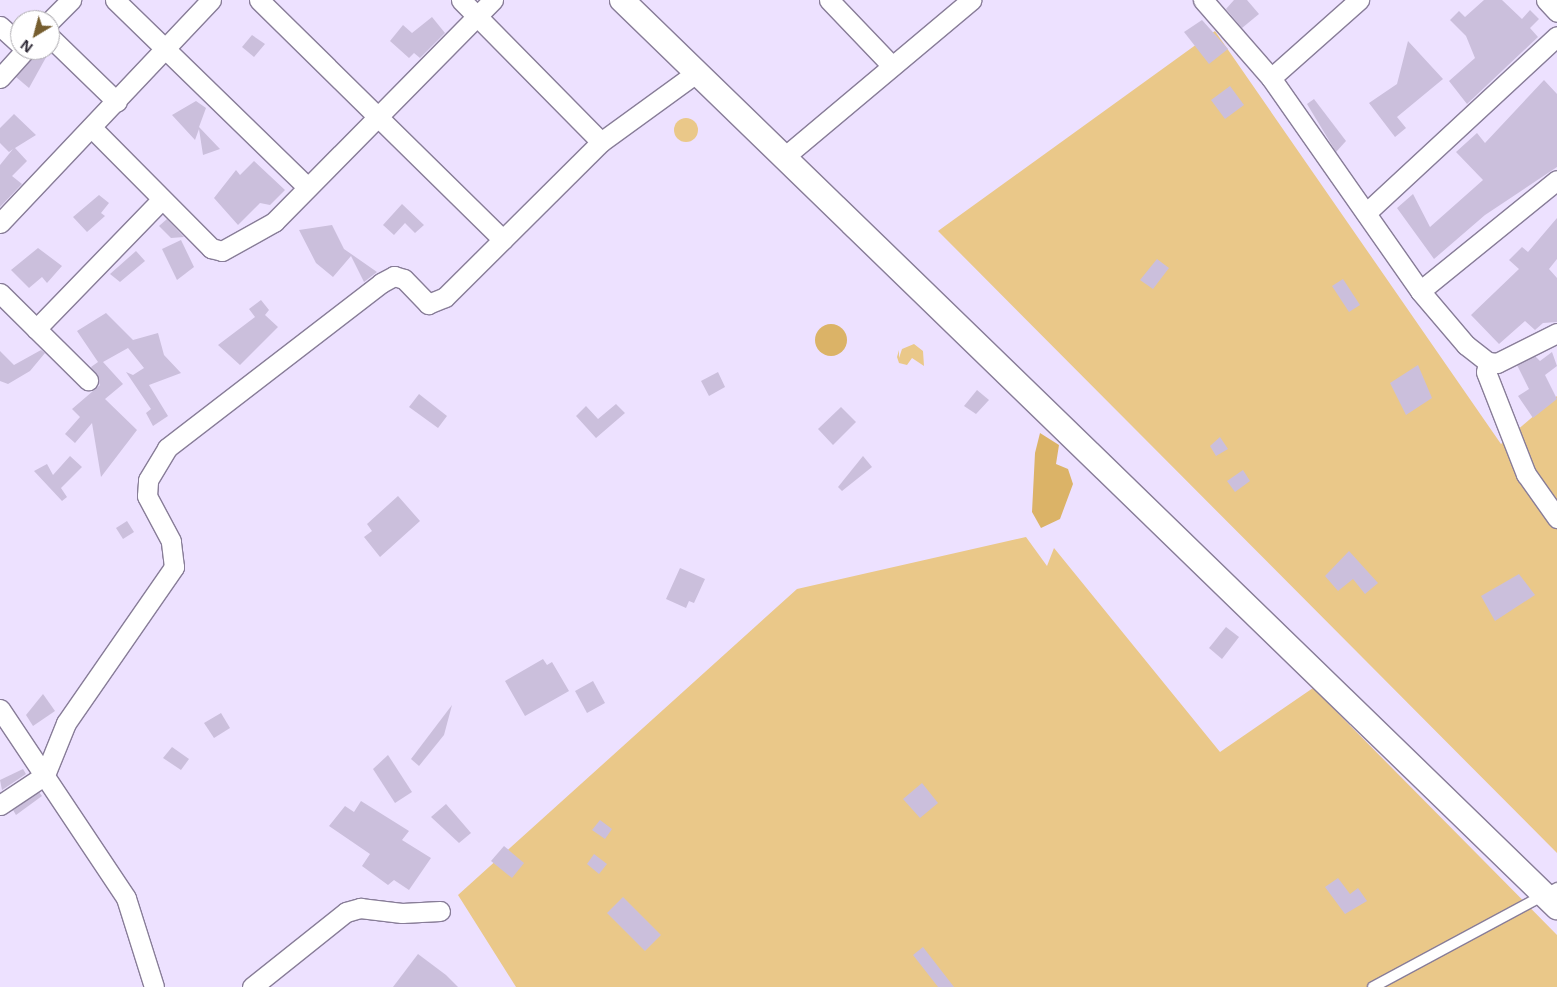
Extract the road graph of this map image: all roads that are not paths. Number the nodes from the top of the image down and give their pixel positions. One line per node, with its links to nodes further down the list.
1 (71, 0): 13 (street)
2 (115, 0): 20 (street)
3 (211, 0): 20 (street)
4 (259, 0): 27 (street)
5 (461, 0): 15 (street)
6 (493, 0): 15 (street)
7 (622, 0): 23 (street)
8 (829, 0): 22 (street)
9 (971, 0): 22 (street)
10 (1202, 0): 25 (street)
11 (1359, 0): 25 (street)
12 (1546, 0): 14 (street)
13 (60, 11)
14 (1557, 12)
15 (477, 16): 27 (street); 29 (street)
16 (0, 26): 17 (street)
17 (10, 35)
18 (1557, 36): 34 (street)
19 (60, 47): 26 (street)
20 (164, 48): 26 (street); 32 (street)
21 (16, 60): 24 (street)
22 (892, 66): 30 (street)
23 (696, 73): 29 (street); 30 (street)
24 (0, 78)
25 (1271, 78): 34 (street)
26 (117, 102): 28 (street)
27 (378, 115): 32 (street); 36 (street)
28 (93, 129): 33 (street); 35 (street)
29 (601, 142): 36 (street)
30 (783, 158): 47 (street)
31 (1557, 180): 37 (street)
32 (307, 186): 33 (street)
33 (162, 199): 39 (street)
34 (1366, 213): 37 (street)
35 (0, 223)
36 (503, 240): 45 (street)
37 (1420, 291): 41 (street)
38 (0, 293): 39 (street)
39 (36, 329): 42 (street)
40 (1557, 333): 41 (street)
41 (1488, 362): 43 (street)
42 (88, 380)
43 (1557, 518)
44 (0, 709): 45 (street)
45 (45, 775): 46 (street); 49 (street)
46 (0, 805)
47 (1552, 896): 51 (lane)
48 (440, 911): 50 (street)
49 (154, 987)
50 (252, 987)
51 (1373, 987)

